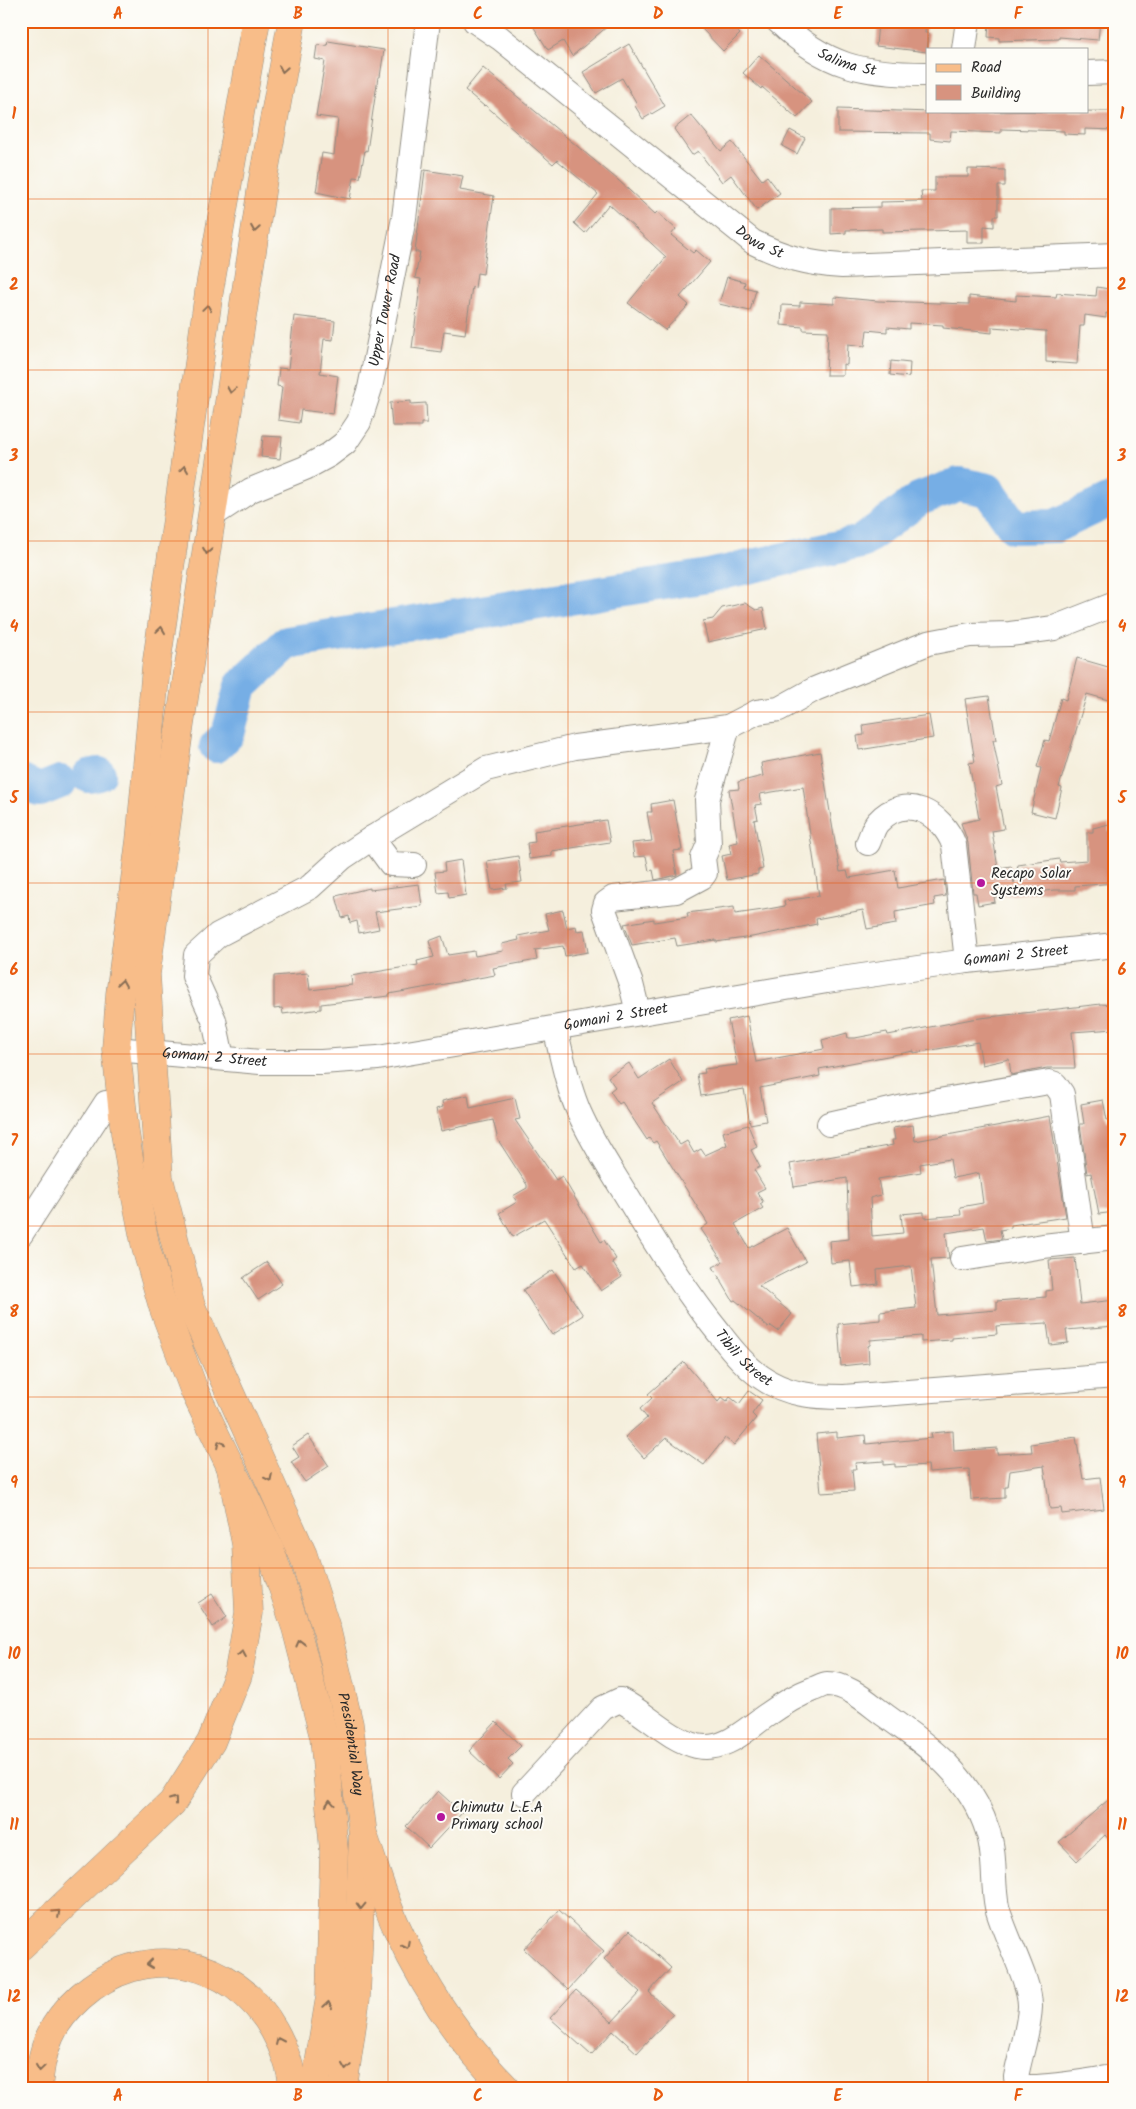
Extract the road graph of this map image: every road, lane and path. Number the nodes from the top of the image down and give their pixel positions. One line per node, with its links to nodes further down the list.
1 (256, 21): 14 (main road, one-way to 1)
2 (292, 21): 12 (main road, Presidential Way, one-way to 12)
3 (428, 21): 12 (street, Upper Tower Road)
4 (475, 21): 11 (street, Dowa St)
5 (778, 21): 10 (street, Salima St)
6 (968, 21): 7 (street)
7 (964, 48)
8 (1115, 72): 9 (street)
9 (1088, 73)
10 (926, 74)
11 (1115, 255)
12 (213, 515): 24 (main road, Presidential Way, one-way to 24)
13 (1115, 604): 15 (street)
14 (156, 667): 23 (main road, one-way to 14); 26 (main road)
15 (728, 727): 16 (street); 21 (street)
16 (372, 838): 18 (street); 25 (street)
17 (868, 843): 20 (street)
18 (414, 865)
19 (1115, 944): 20 (street, Gomani 2 Street)
20 (966, 961): 21 (street, Gomani 2 Street)
21 (638, 1012): 22 (street, Gomani 2 Street)
22 (555, 1028): 25 (street, Gomani 2 Street); 32 (street, Tibili Street)
23 (116, 1049): 24 (street, Gomani 2 Street); 33 (main road)
24 (150, 1052): 25 (street, Gomani 2 Street); 36 (main road, Presidential Way, one-way to 36)
25 (222, 1058)
26 (106, 1103): 28 (street); 33 (main road)
27 (829, 1124): 30 (street)
28 (21, 1234)
29 (1115, 1238): 30 (street)
30 (1083, 1242): 31 (street)
31 (962, 1259)
32 (1115, 1376)
33 (194, 1390): 34 (main road, one-way to 33)
34 (231, 1469): 37 (main road, one-way to 34); 41 (main road, one-way to 34)
35 (524, 1793): 38 (street)
36 (363, 1834): 42 (main road, Presidential Way, one-way to 42); 43 (main road, one-way to 43)
37 (21, 1946)
38 (1115, 2077)
39 (38, 2088): 40 (main road, one-way to 39)
40 (293, 2088)
41 (315, 2088)
42 (343, 2088)
43 (506, 2088)

